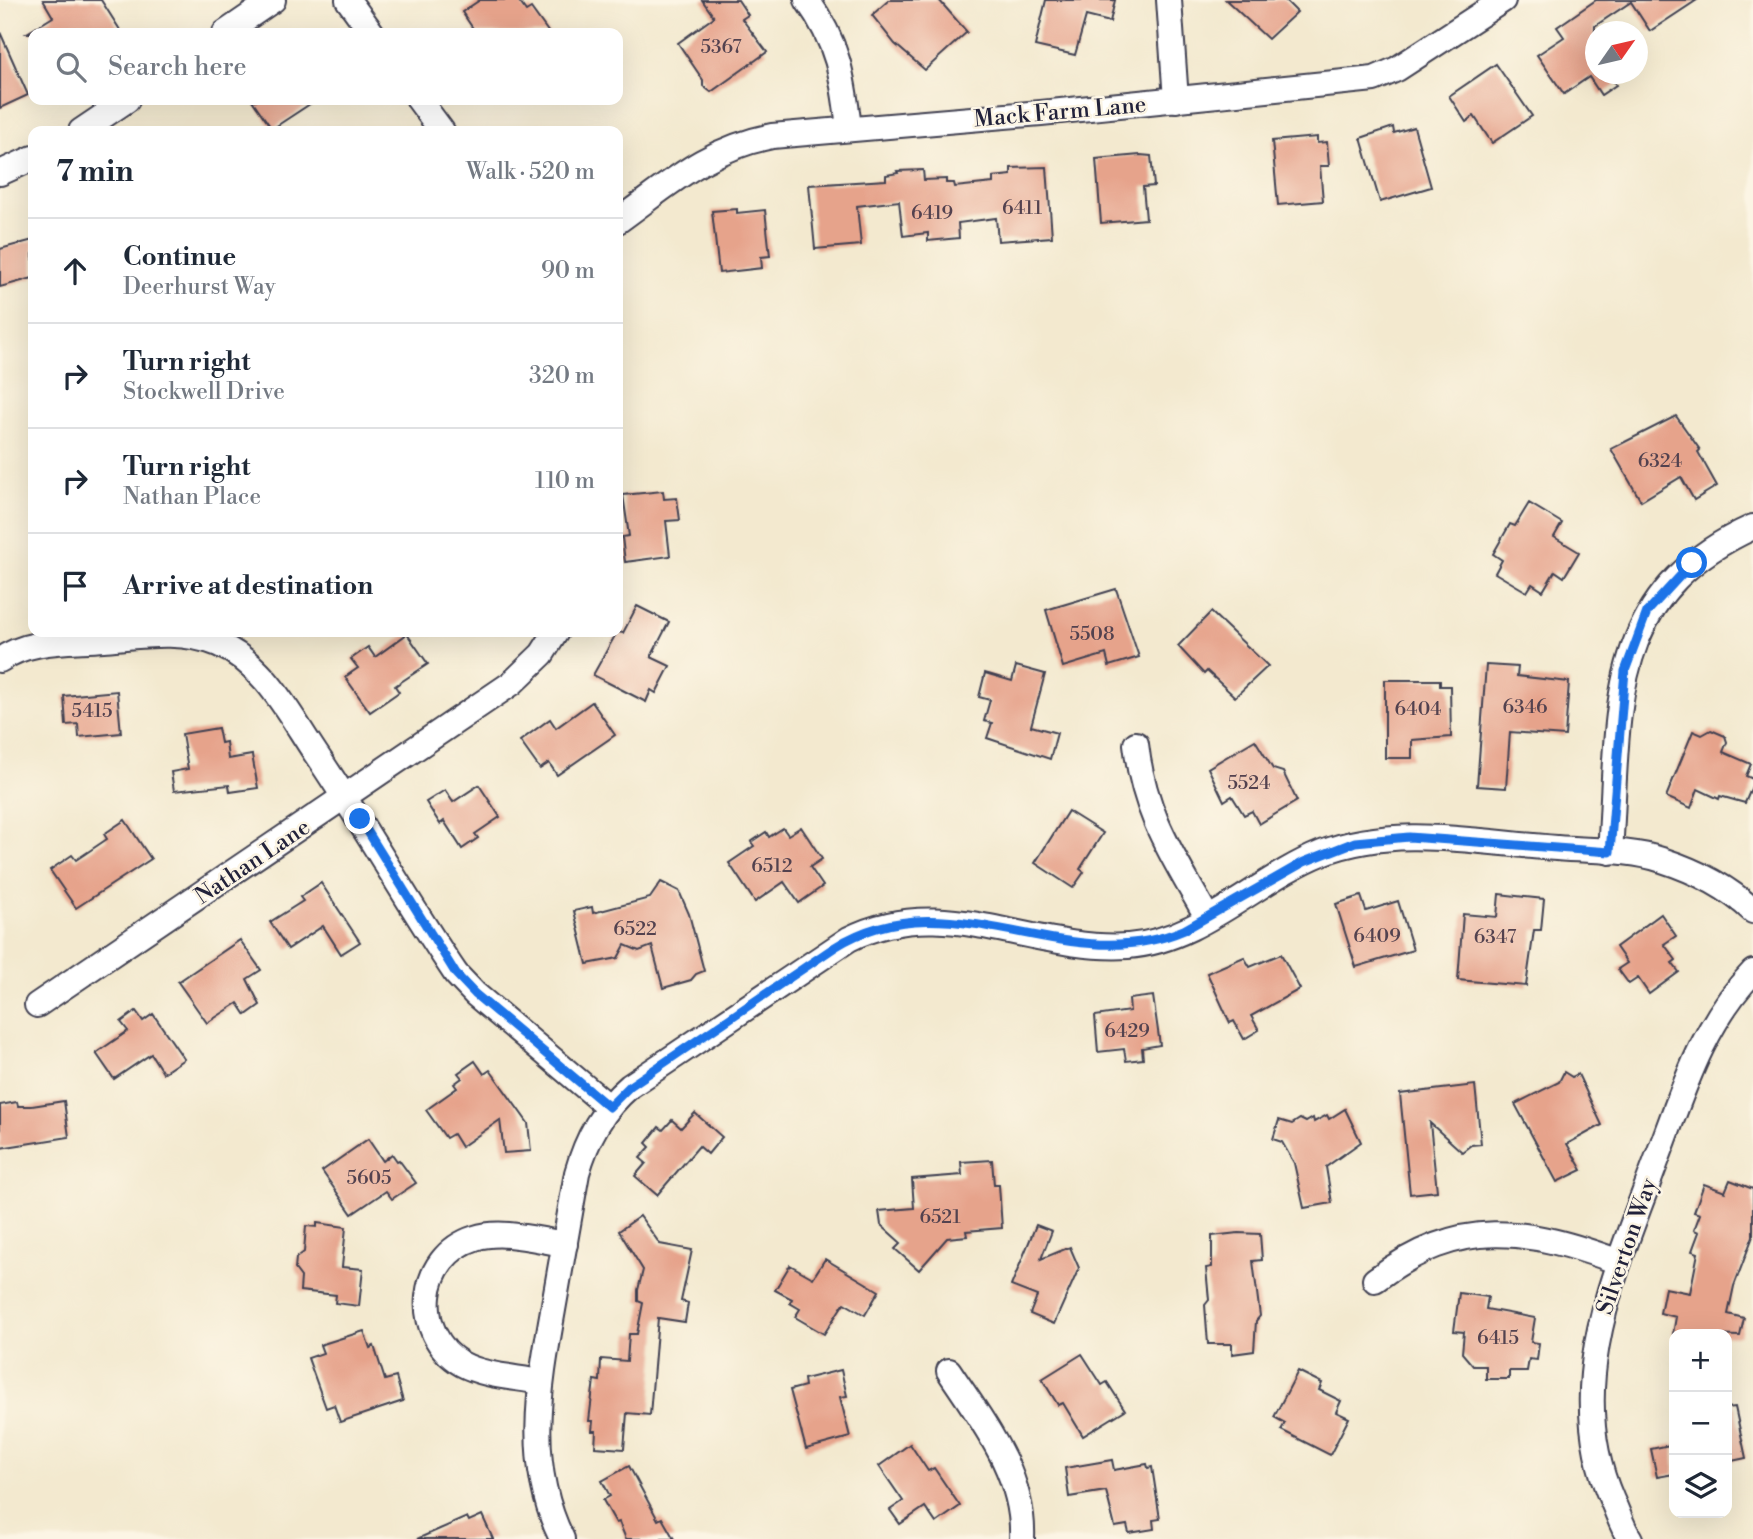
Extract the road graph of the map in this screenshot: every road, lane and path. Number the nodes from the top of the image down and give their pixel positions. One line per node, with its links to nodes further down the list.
1 (273, 0): 6 (street)
2 (348, 0): 7 (street)
3 (807, 0): 13 (street)
4 (1169, 0): 8 (street)
5 (1503, 0): 8 (street, Mack Farm Lane)
6 (232, 28)
7 (368, 28)
8 (1176, 100): 13 (street, Mack Farm Lane)
9 (120, 105): 11 (street)
10 (423, 105): 12 (street)
11 (89, 126)
12 (438, 126)
13 (849, 128): 16 (street, Mack Farm Lane)
14 (28, 160): 15 (street)
15 (0, 173)
16 (623, 217)
17 (1753, 527): 24 (street)
18 (124, 637): 21 (street)
19 (191, 637): 23 (street)
20 (553, 637): 23 (street, Nathan Lane)
21 (0, 660)
22 (1136, 744): 26 (street)
23 (346, 798): 28 (street, Nathan Lane); 29 (street)
24 (1610, 852): 25 (street); 26 (street)
25 (1753, 911)
26 (1208, 917): 29 (street)
27 (1753, 972): 31 (street, Silverton Way)
28 (37, 1005)
29 (609, 1107): 30 (street)
30 (565, 1244): 34 (street); 34 (street)
31 (1619, 1262): 32 (street); 37 (street, Silverton Way)
32 (1375, 1280)
33 (949, 1371): 36 (street)
34 (540, 1382): 35 (street)
35 (562, 1539)
36 (1022, 1539)
37 (1630, 1539)

